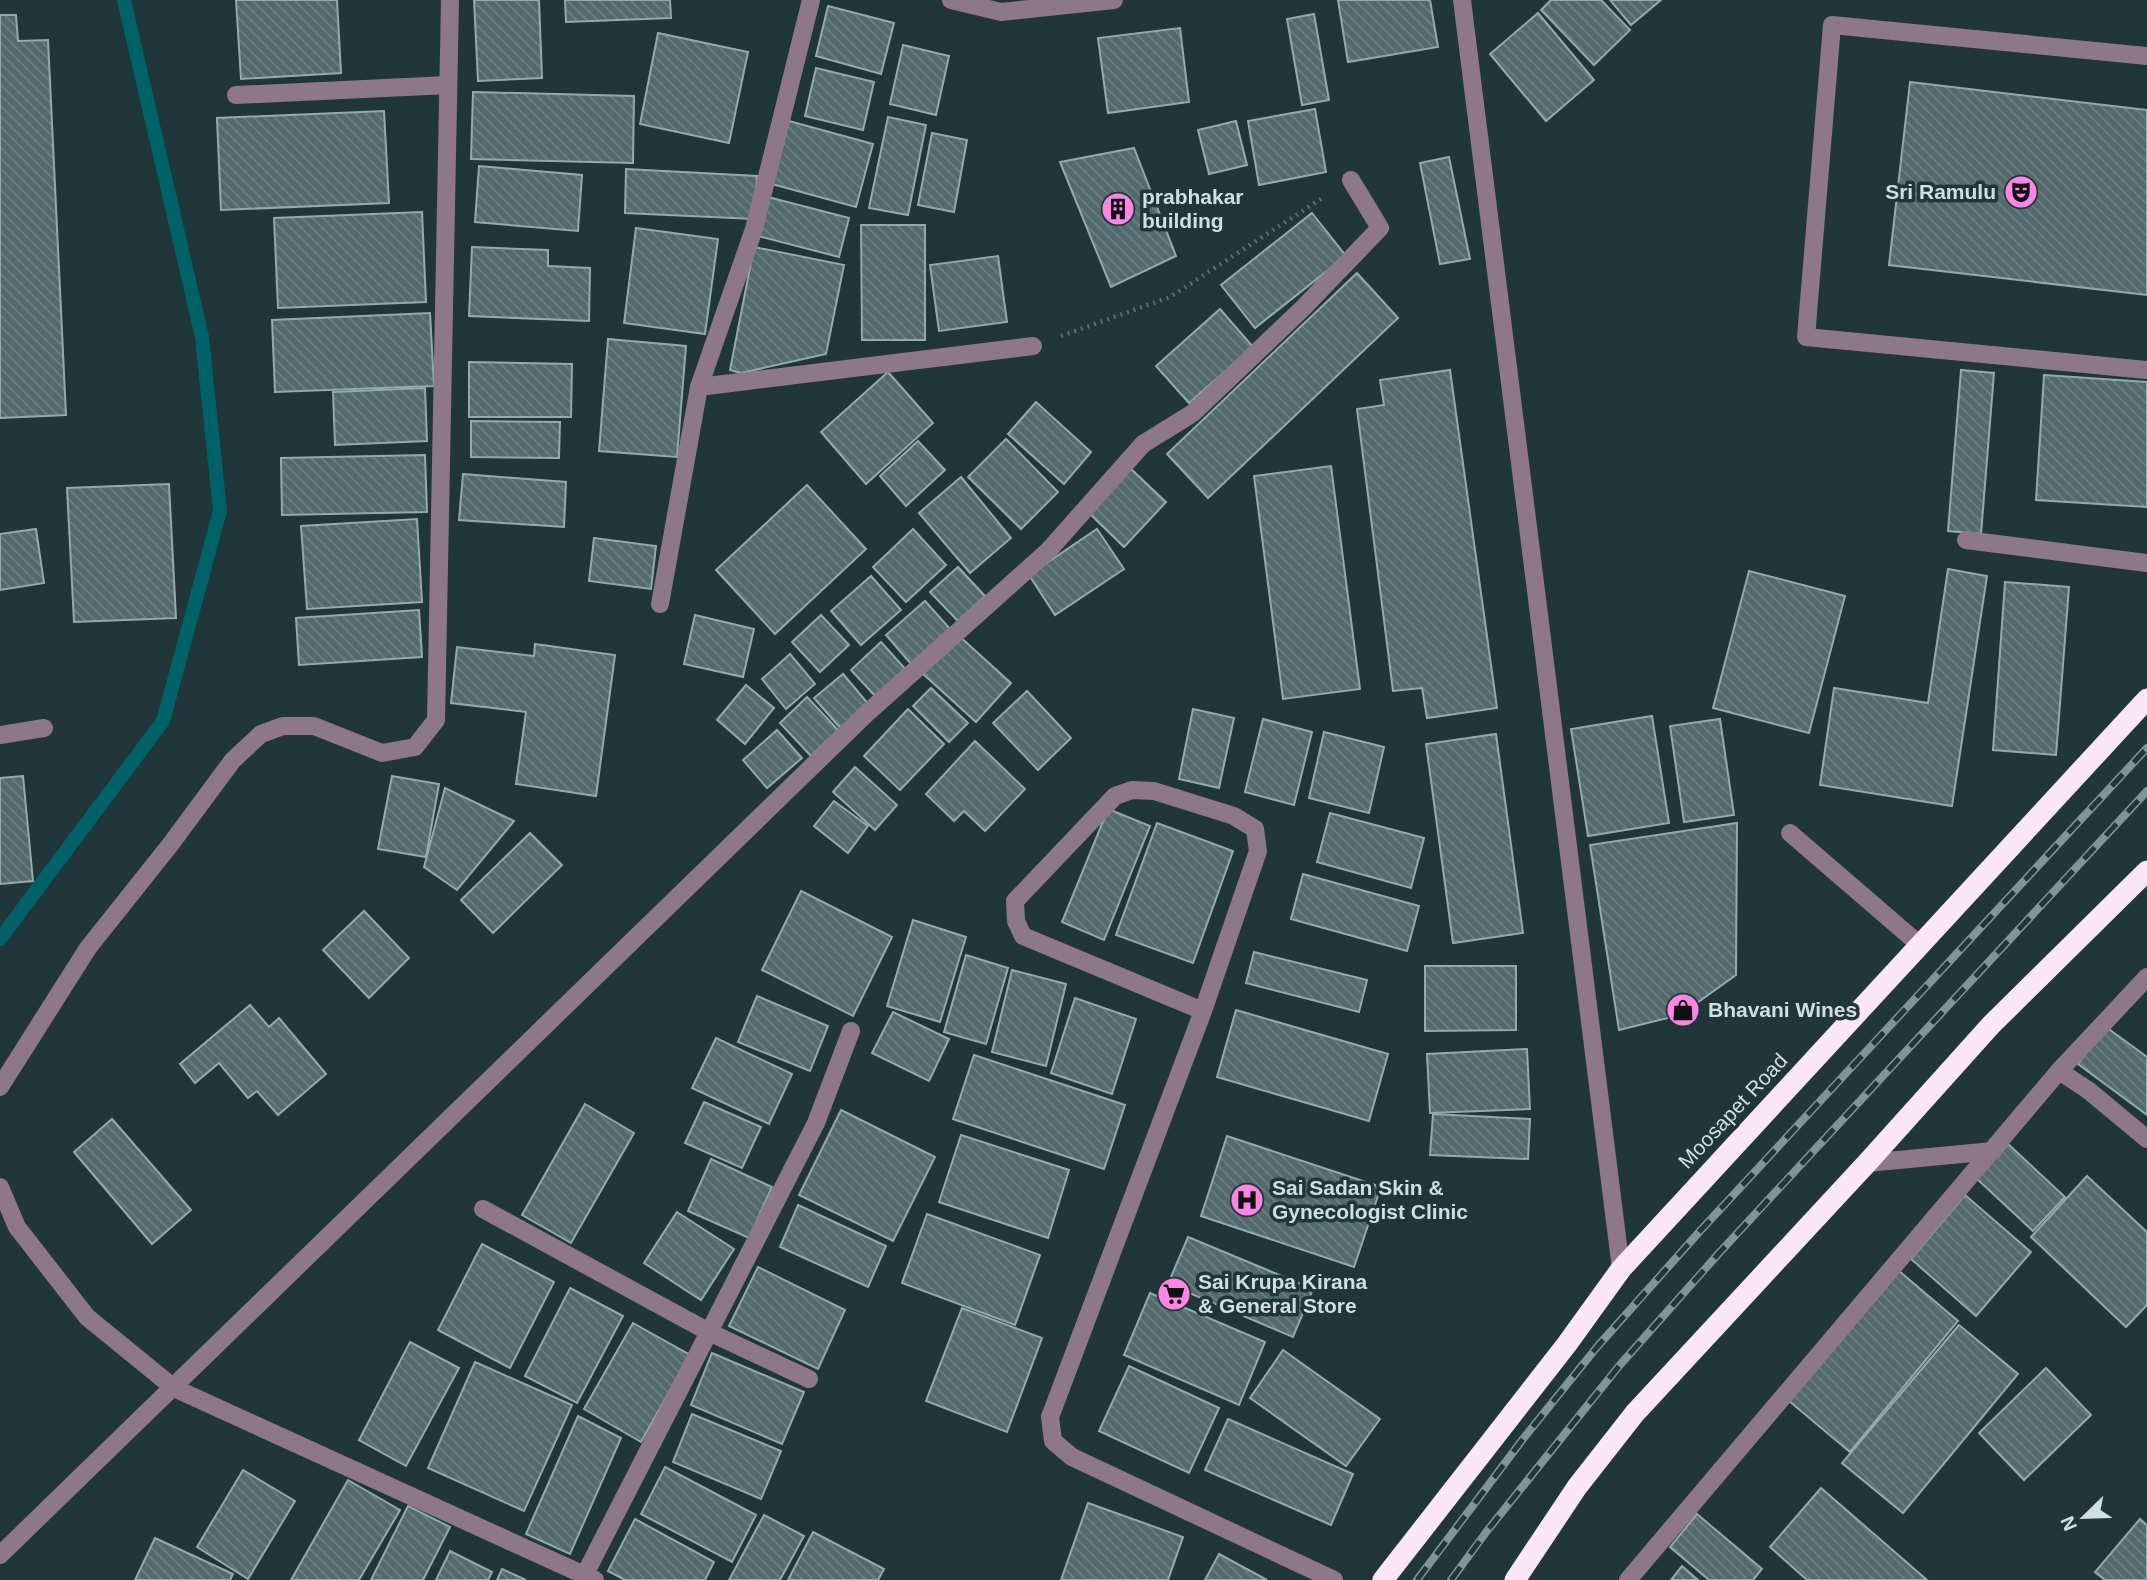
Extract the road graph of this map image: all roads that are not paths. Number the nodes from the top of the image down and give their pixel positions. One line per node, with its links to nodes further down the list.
1 (450, 0): 7 (street)
2 (811, 0): 12 (street)
3 (951, 0): 4 (street)
4 (1114, 0)
5 (1462, 0): 32 (street)
6 (2147, 56): 11 (street)
7 (448, 85): 8 (street); 26 (street)
8 (236, 95)
9 (1351, 180): 35 (street)
10 (1033, 346): 12 (street)
11 (2147, 370)
12 (699, 387): 15 (street)
13 (1966, 540): 14 (street)
14 (2147, 563)
15 (660, 604)
16 (2147, 699): 21 (highway, Moosapet Road)
17 (44, 729): 18 (street)
18 (0, 735)
19 (1790, 833): 21 (street)
20 (2147, 871): 29 (highway)
21 (1920, 945): 32 (highway, Moosapet Road)
22 (2147, 977): 25 (street)
23 (1203, 1012): 23 (street); 38 (street)
24 (850, 1031): 33 (street)
25 (2059, 1071): 27 (street); 28 (street)
26 (0, 1087)
27 (2147, 1139)
28 (1993, 1151): 29 (street); 41 (street)
29 (1867, 1163): 40 (highway)
30 (0, 1187): 35 (street)
31 (484, 1209): 33 (street)
32 (1621, 1269): 39 (highway, Moosapet Road)
33 (709, 1332): 34 (street); 37 (street)
34 (809, 1379)
35 (174, 1388): 36 (street); 37 (street)
36 (2, 1554)
37 (587, 1578)
38 (1334, 1580)
39 (1384, 1580)
40 (1515, 1580)
41 (1628, 1580)

